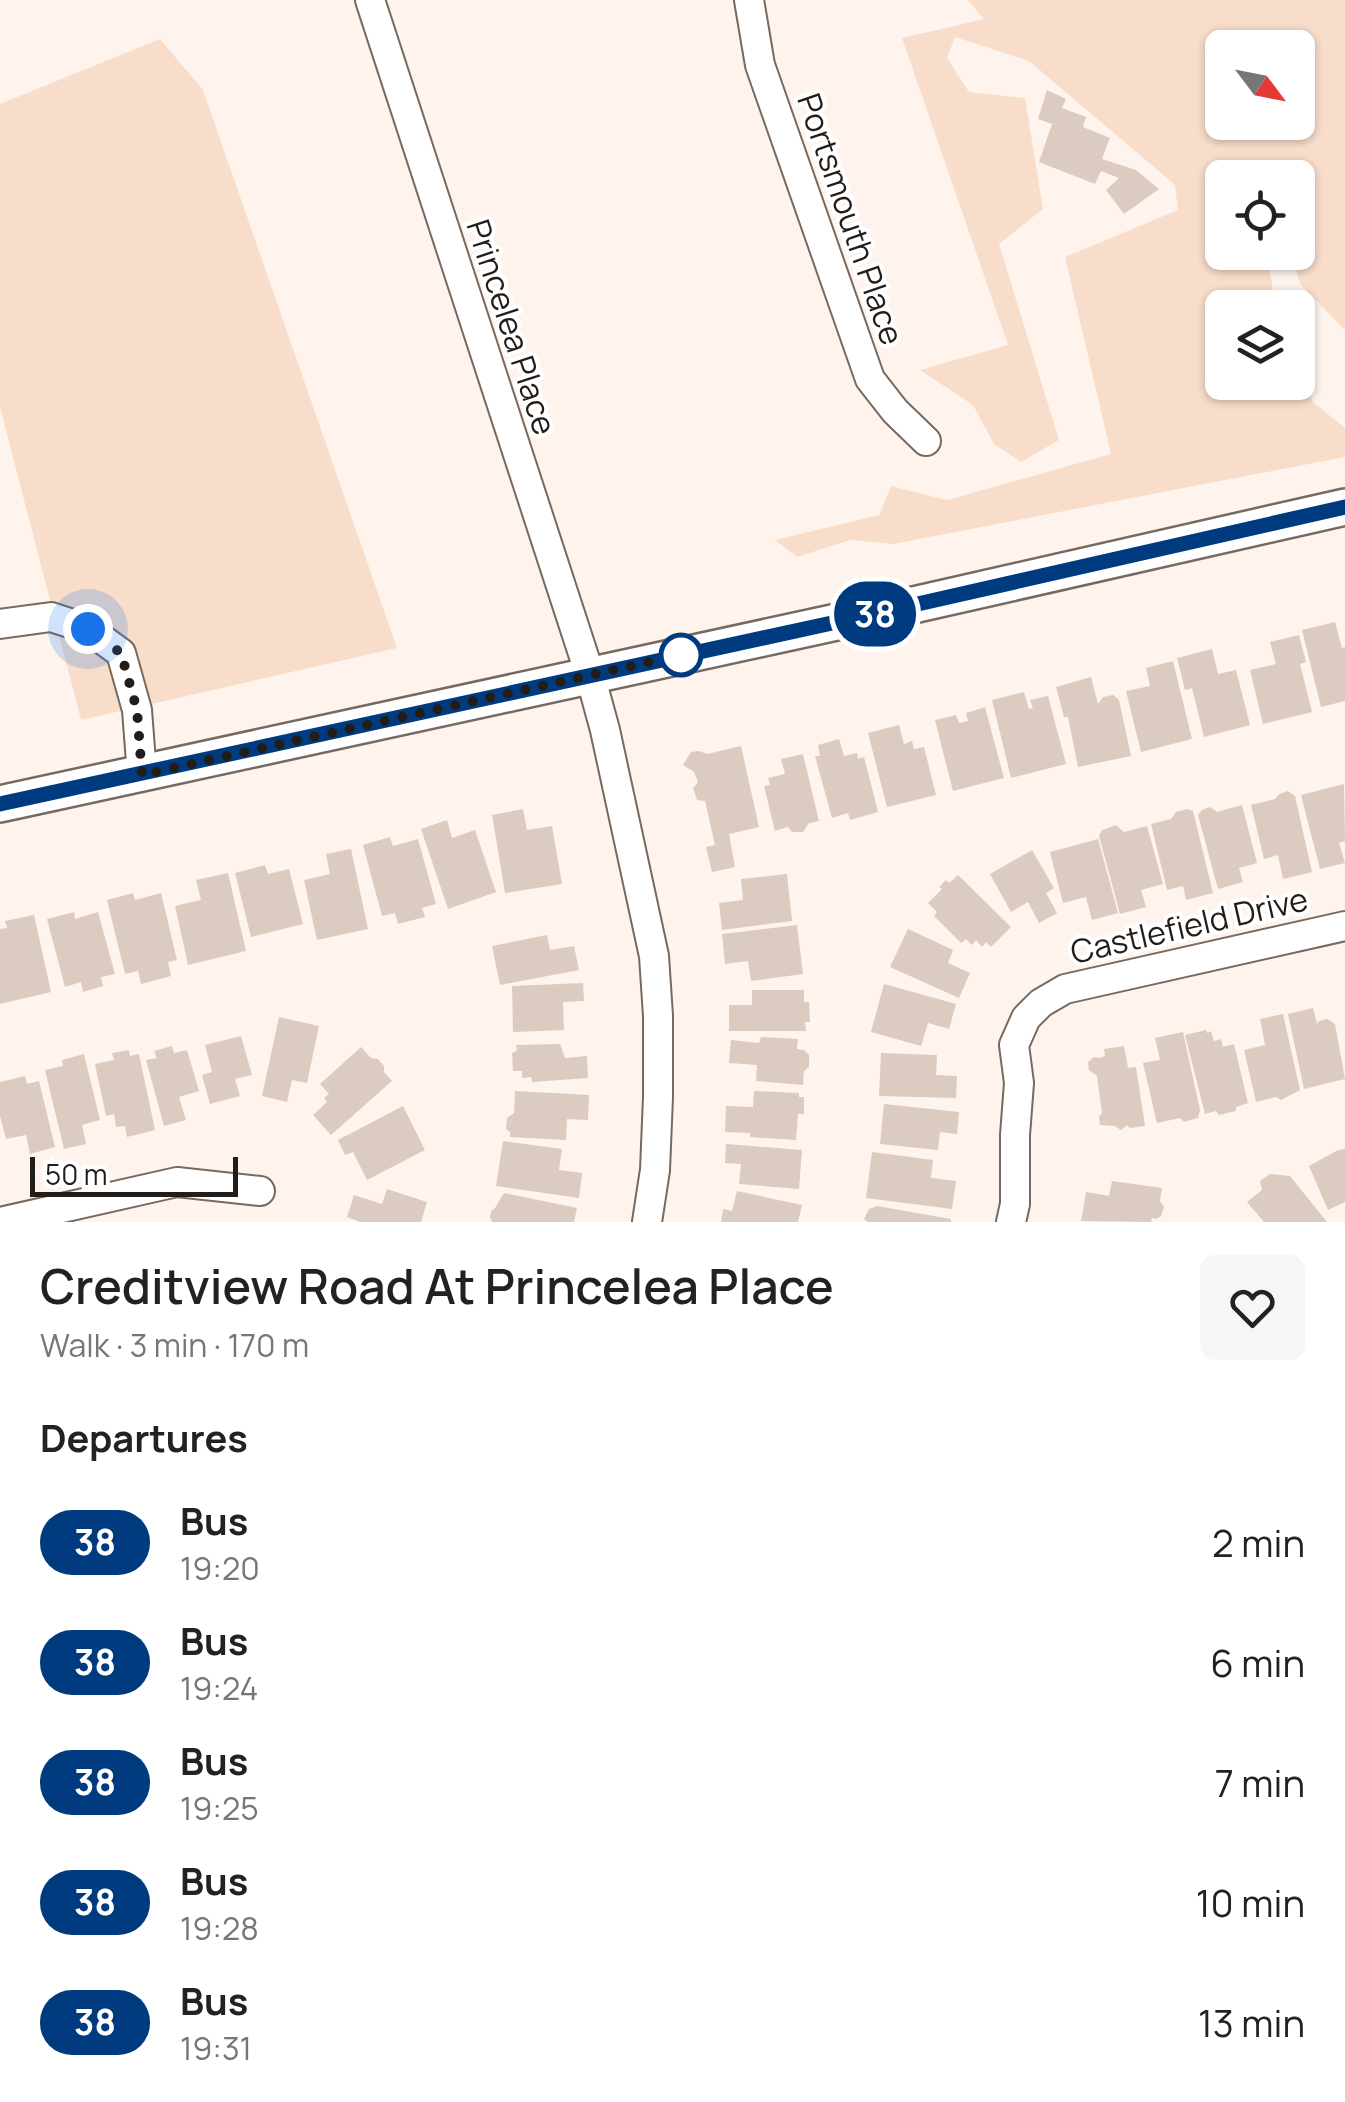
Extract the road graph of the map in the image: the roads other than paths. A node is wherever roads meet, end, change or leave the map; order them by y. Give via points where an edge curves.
1 (370, 0) edge
2 (749, 0) edge
3 (926, 441) dead end
4 (1345, 507) edge
5 (0, 624) edge
6 (590, 675) junction
7 (142, 775) junction
8 (0, 804) edge
9 (1345, 926) edge
10 (260, 1192) dead end
11 (0, 1222) edge
12 (647, 1222) edge
13 (1011, 1222) edge

1 - 6 street, Princelea Place
2 - 3 street, Portsmouth Place via 760,65 870,380
4 - 6 main road
5 - 7 street via 50,617 88,629 121,653 137,710
6 - 7 main road
6 - 12 street, Princelea Place via 654,956 658,1097
7 - 8 main road
9 - 13 street, Castlefield Drive via 1065,989 1041,1003 1014,1045 1019,1083
10 - 11 street via 177,1182

